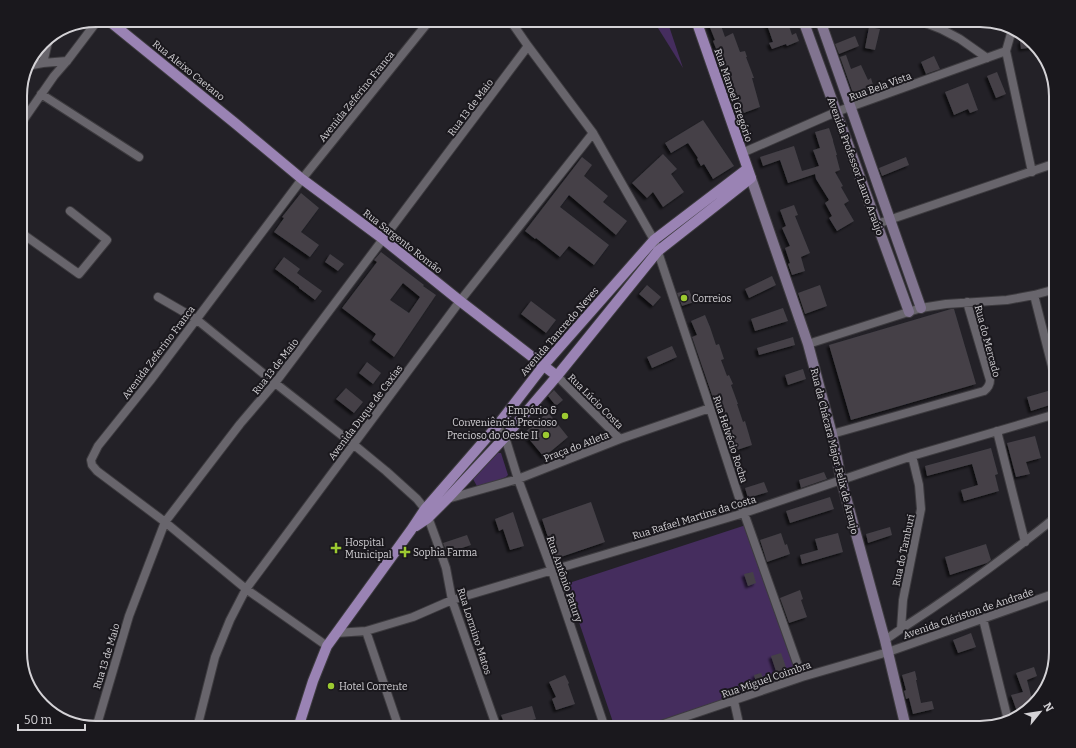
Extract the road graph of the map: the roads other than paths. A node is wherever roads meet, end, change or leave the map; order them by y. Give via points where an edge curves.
1 (93, 27) edge
2 (117, 27) edge
3 (424, 27) edge
4 (515, 27) edge
5 (698, 27) edge
6 (806, 27) edge
7 (822, 27) edge
8 (936, 27) edge
9 (1011, 34) edge
10 (528, 46) junction
11 (48, 47) edge
12 (1006, 51) junction
13 (988, 58) junction
14 (67, 61) junction
15 (43, 63) junction
16 (35, 64) edge
17 (41, 94) junction
18 (850, 108) junction
19 (836, 112) junction
20 (27, 115) edge
21 (236, 124) joint
22 (593, 133) junction
23 (742, 153) junction
24 (139, 157) dead end
25 (1049, 166) edge
26 (1032, 172) junction
27 (749, 173) junction
28 (302, 179) junction
29 (70, 211) dead end
30 (889, 219) junction
31 (877, 224) junction
32 (27, 237) edge
33 (383, 239) junction
34 (654, 240) junction
35 (658, 252) junction
36 (1049, 291) edge
37 (1034, 295) junction
38 (158, 297) dead end
39 (460, 301) junction
40 (967, 302) junction
41 (921, 308) junction
42 (909, 312) junction
43 (196, 319) junction
44 (808, 344) junction
45 (1049, 354) edge
46 (544, 365) junction
47 (557, 376) junction
48 (275, 383) junction
49 (710, 408) junction
50 (1049, 416) edge
51 (497, 426) junction
52 (997, 431) junction
53 (832, 434) junction
54 (506, 437) junction
55 (620, 439) junction
56 (354, 444) junction
57 (912, 456) junction
58 (518, 479) junction
59 (841, 480) junction
60 (447, 499) junction
61 (744, 513) junction
62 (426, 514) junction
63 (165, 522) junction
64 (1049, 523) edge
65 (1025, 542) junction
66 (552, 570) junction
67 (246, 588) junction
68 (1049, 595) edge
69 (452, 600) junction
70 (983, 619) junction
71 (901, 629) junction
72 (366, 631) junction
73 (336, 633) junction
74 (885, 640) junction
75 (327, 646) junction
76 (888, 652) junction
77 (802, 677) junction
78 (734, 701) junction
79 (1007, 716) edge
80 (98, 721) edge
81 (199, 721) edge
82 (300, 721) edge
83 (397, 721) edge
84 (495, 721) edge
85 (604, 721) edge
86 (673, 721) edge
87 (738, 721) edge
88 (904, 721) edge

1 - 14 street
2 - 21 main road, Rua Aleixo Caetano
3 - 28 street, Avenida Zeferino Franca
4 - 10 street, Rua Helvécio Rocha
5 - 23 main road, Rua Manoel Gregório
6 - 19 street, Avenida Professor Lauro Araújo
7 - 18 street, Avenida Professor Lauro Araújo
8 - 13 street via 960,39
9 - 12 street
10 - 22 street, Rua Helvécio Rocha
10 - 33 street, Rua 13 de Maio
11 - 15 street
12 - 13 street, Rua Bela Vista
12 - 26 street
13 - 18 street, Rua Bela Vista
14 - 15 street
14 - 17 street
15 - 16 street
17 - 20 street
17 - 24 street
18 - 19 street, Rua Bela Vista
18 - 30 street, Avenida Professor Lauro Araújo
19 - 23 street, Rua Bela Vista
19 - 31 street, Avenida Professor Lauro Araújo
21 - 28 main road, Rua Sargento Romão
22 - 34 street, Rua Helvécio Rocha
22 - 39 street, Avenida Duque de Caxias
23 - 27 main road, Rua Manoel Gregório
25 - 26 street
26 - 30 street
27 - 34 main road, Avenida Tancredo Neves
27 - 35 main road, Avenida Tancredo Neves
27 - 44 street, Rua da Chácara Major Felix de Araujo
28 - 33 main road, Rua Sargento Romão
28 - 43 street, Avenida Zeferino Franca
29 - 32 street via 107,240 80,274
30 - 31 street
30 - 41 street, Avenida Professor Lauro Araújo
31 - 42 street, Avenida Professor Lauro Araújo
33 - 39 main road, Rua Sargento Romão
33 - 48 street, Rua 13 de Maio
34 - 35 street, Rua Helvécio Rocha
34 - 46 main road, Avenida Tancredo Neves
35 - 47 main road, Avenida Tancredo Neves
35 - 49 street, Rua Helvécio Rocha
36 - 37 street
37 - 40 street via 1007,300
37 - 45 street
38 - 43 street
39 - 46 main road, Rua Sargento Romão
39 - 56 street, Avenida Duque de Caxias
40 - 41 street, Rua do Mercado
40 - 53 street, Rua do Mercado via 990,380 988,388
41 - 42 street, Rua do Mercado
42 - 44 street, Rua do Mercado
43 - 48 street
43 - 63 street, Avenida Zeferino Franca via 98,446 91,460 97,471
44 - 53 street, Rua da Chácara Major Felix de Araujo
46 - 47 main road, Rua Sargento Romão
46 - 51 main road, Avenida Tancredo Neves
47 - 54 main road, Avenida Tancredo Neves
47 - 55 street, Rua Lúcio Costa
48 - 56 street
48 - 63 street, Rua 13 de Maio via 240,424
49 - 55 street, Praça do Atleta
49 - 61 street, Rua Helvécio Rocha
50 - 52 street, Rua Rafael Martins da Costa
51 - 54 street
51 - 62 main road, Avenida Tancredo Neves
52 - 57 street, Rua Rafael Martins da Costa
52 - 65 street
53 - 59 street, Rua da Chácara Major Felix de Araujo
54 - 58 street, Rua Antônio Patury
54 - 60 main road, Avenida Tancredo Neves
55 - 58 street, Praça do Atleta
56 - 62 street via 417,499
56 - 67 street, Avenida Duque de Caxias
57 - 59 street, Rua Rafael Martins da Costa
57 - 71 street, Rua do Tamburi via 922,509 903,600
58 - 60 street, Praça do Atleta
58 - 66 street, Rua Antônio Patury
59 - 61 street, Rua Rafael Martins da Costa
59 - 74 street, Rua da Chácara Major Felix de Araujo
60 - 62 main road, Avenida Tancredo Neves
61 - 66 street, Rua Rafael Martins da Costa
61 - 77 street, Rua Helvécio Rocha
62 - 69 street, Rua Lormino Matos via 446,568
62 - 73 main road, Avenida Tancredo Neves via 411,530
63 - 67 street, Avenida Zeferino Franca
63 - 80 street, Rua 13 de Maio via 129,616
64 - 65 street
65 - 71 street
66 - 69 street, Rua Rafael Martins da Costa
66 - 85 street, Rua Antônio Patury
67 - 75 street, Avenida Zeferino Franca
67 - 81 street, Avenida Duque de Caxias via 215,657
68 - 70 street, Avenida Clériston de Andrade
69 - 72 street, Rua Rafael Martins da Costa via 412,617
69 - 84 street, Rua Lormino Matos
70 - 76 street, Avenida Clériston de Andrade
70 - 79 street
71 - 74 street
72 - 73 street, Rua Rafael Martins da Costa
72 - 83 street
73 - 75 main road, Avenida Tancredo Neves
74 - 76 street, Rua da Chácara Major Felix de Araujo
75 - 82 main road, Avenida Tancredo Neves
76 - 77 street, Rua Miguel Coimbra
76 - 88 street, Rua da Chácara Major Felix de Araujo
77 - 78 street, Rua Miguel Coimbra
78 - 86 street, Rua Miguel Coimbra
78 - 87 street

